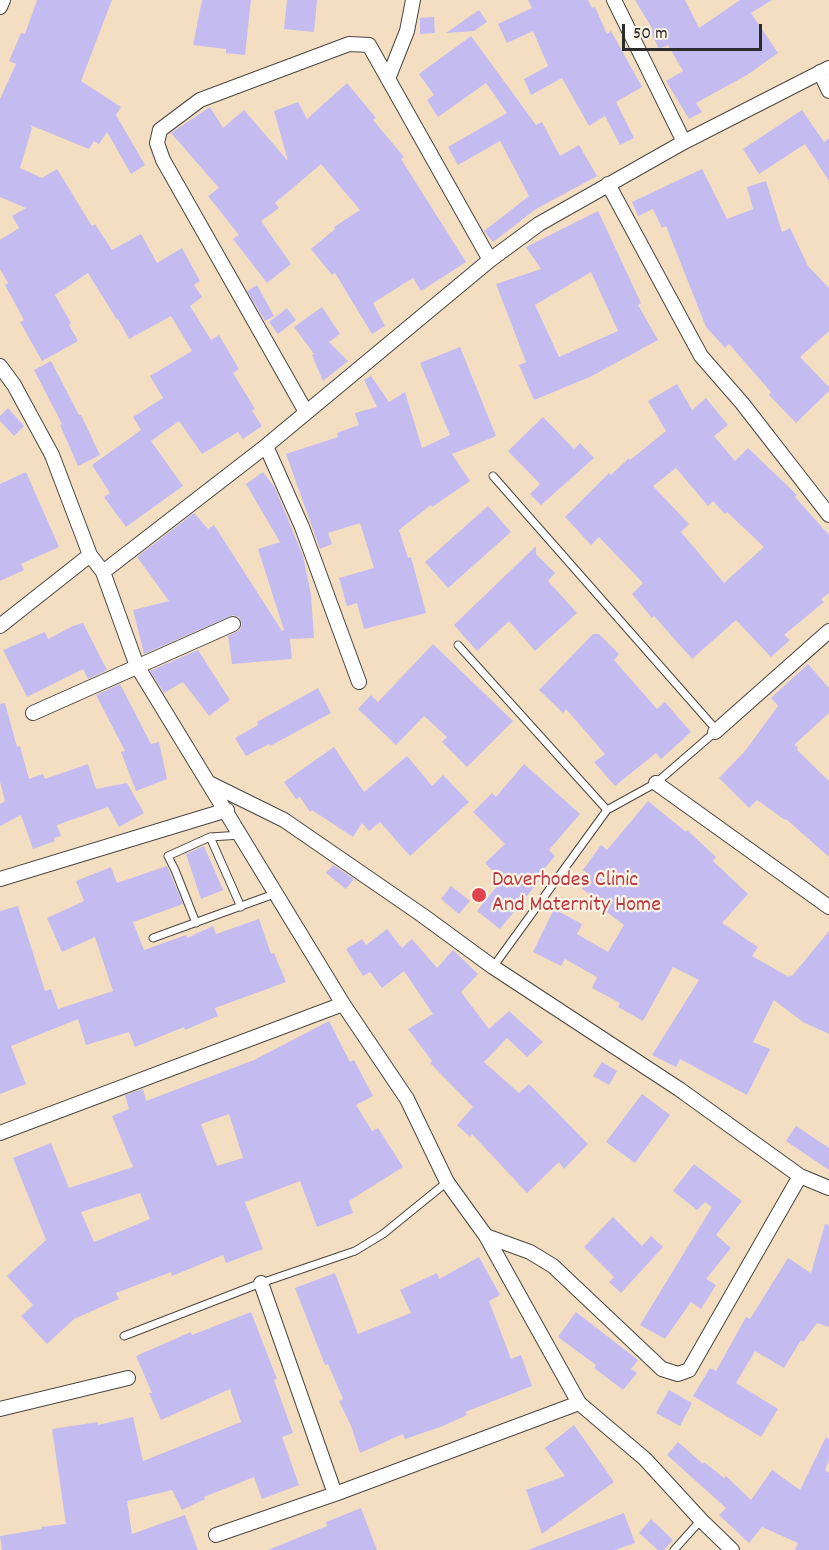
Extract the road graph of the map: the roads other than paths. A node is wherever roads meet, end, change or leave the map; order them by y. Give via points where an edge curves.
1 (3, 0) edge
2 (412, 0) edge
3 (614, 0) edge
4 (0, 7) edge
5 (825, 70) edge
6 (388, 79) junction
7 (829, 92) edge
8 (684, 142) junction
9 (608, 184) junction
10 (490, 260) junction
11 (0, 366) edge
12 (306, 412) junction
13 (266, 446) junction
14 (493, 476) dead end
15 (829, 514) edge
16 (90, 555) junction
17 (103, 572) junction
18 (233, 624) dead end
19 (0, 626) edge
20 (829, 631) edge
21 (458, 645) dead end
22 (137, 666) junction
23 (359, 682) dead end
24 (33, 713) dead end
25 (715, 732) junction
26 (207, 782) junction
27 (657, 783) junction
28 (227, 810) junction
29 (607, 810) junction
30 (242, 835) junction
31 (210, 837) junction
32 (0, 879) edge
33 (278, 893) junction
34 (241, 907) junction
35 (829, 907) edge
36 (196, 923) junction
37 (153, 938) dead end
38 (493, 967) junction
39 (343, 1004) junction
40 (0, 1133) edge
41 (800, 1176) junction
42 (447, 1182) junction
43 (829, 1188) edge
44 (486, 1236) junction
45 (261, 1283) junction
46 (124, 1336) dead end
47 (128, 1378) dead end
48 (579, 1403) junction
49 (0, 1409) edge
50 (335, 1494) junction
51 (701, 1520) junction
52 (216, 1535) dead end
53 (674, 1550) edge
54 (732, 1550) edge

1 - 4 street
2 - 6 street via 407,31
3 - 8 street
5 - 7 street
5 - 8 street
6 - 10 street
6 - 12 street via 369,45 349,44 200,100 160,130 157,143 163,160
8 - 9 street
9 - 10 street via 539,224
9 - 15 street via 701,356
10 - 12 street
11 - 16 street via 52,455
12 - 13 street
13 - 17 street
13 - 23 street via 302,527
14 - 25 lane
16 - 17 street
16 - 19 street
17 - 22 street
18 - 22 street
20 - 25 street
21 - 29 lane
22 - 24 street
22 - 26 street
25 - 27 lane
26 - 28 street
26 - 38 street via 284,820
27 - 29 lane
27 - 35 street
28 - 30 street
28 - 32 street
29 - 38 lane
30 - 31 lane
30 - 33 street
31 - 34 lane
31 - 36 lane via 168,856
33 - 34 lane
33 - 39 street
34 - 36 lane
36 - 37 lane
38 - 41 street via 680,1089
39 - 40 street
39 - 42 street via 407,1099
41 - 43 street
41 - 44 street via 689,1370 678,1374 662,1368 553,1266 530,1252
42 - 44 street
42 - 45 lane via 383,1234 355,1251
44 - 48 street
45 - 46 lane
45 - 50 street
47 - 49 street
48 - 50 street
48 - 51 street via 645,1459
50 - 52 street
51 - 53 lane
51 - 54 street

